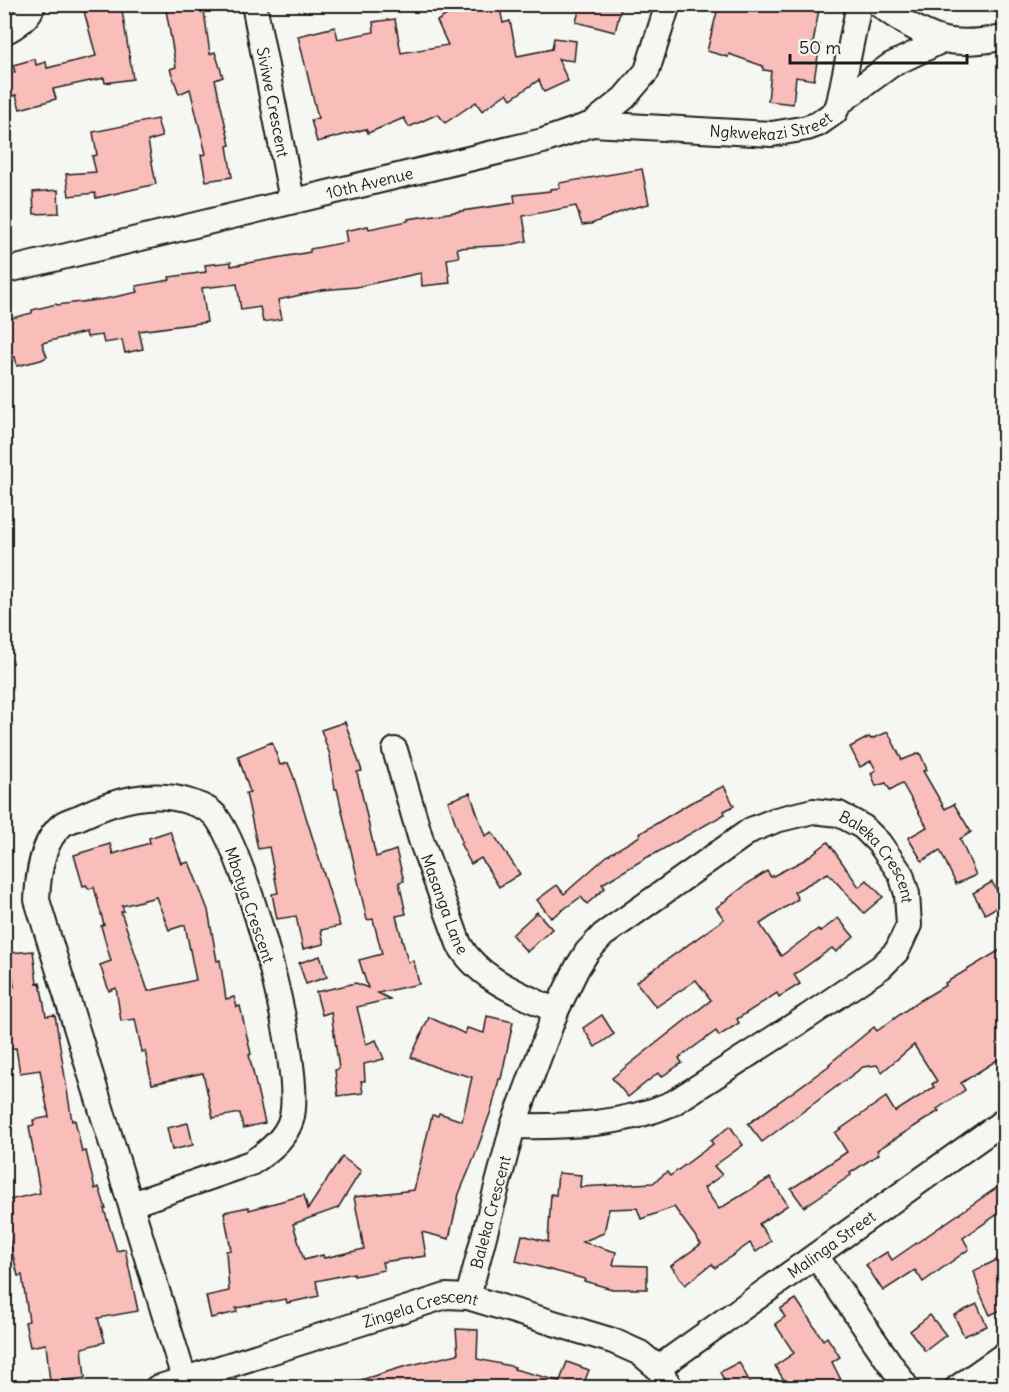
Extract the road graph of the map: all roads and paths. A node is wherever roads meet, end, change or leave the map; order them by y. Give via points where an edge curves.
1 (33, 4) edge
2 (668, 4) edge
3 (859, 4) edge
4 (878, 4) edge
5 (260, 6) edge
6 (4, 32) edge
7 (1005, 38) edge
8 (943, 40) junction
9 (839, 103) junction
10 (592, 124) junction
11 (292, 200) junction
12 (4, 271) edge
13 (395, 750) dead end
14 (556, 1011) junction
15 (1005, 1120) edge
16 (513, 1126) junction
17 (132, 1204) junction
18 (816, 1256) junction
19 (468, 1297) junction
20 (1005, 1355) edge
21 (184, 1378) junction
22 (664, 1378) edge
23 (157, 1388) edge
24 (907, 1388) edge
25 (957, 1388) edge

1 - 6 street via 33,9
2 - 10 street, 10th Avenue via 647,71 624,98
3 - 9 street, Ngkwekazi Street
4 - 8 street
5 - 11 street, Siviwe Crescent
7 - 8 street
8 - 9 street via 891,65
9 - 10 street, Ngkwekazi Street via 835,112 818,124 772,134
10 - 11 street, 10th Avenue via 543,141
11 - 12 street, 10th Avenue
13 - 14 street, Masanga Lane via 421,840 465,955 502,985
14 - 16 street, Baleka Crescent
14 - 16 street, Baleka Crescent via 577,968 603,934 750,830 776,819 813,811 839,814 863,827 901,874 909,925 897,951 881,967 807,1017 656,1111 589,1124
15 - 18 street, Malinga Street
16 - 19 street, Baleka Crescent
17 - 17 street, Mbotya Crescent via 251,1162 268,1152 291,1122 294,1106 279,994 238,863 216,817 202,806 160,796 123,801 63,824 48,844 38,873 37,900
17 - 21 street, Mbotya Crescent
18 - 22 street, Malinga Street
18 - 24 street
19 - 21 street, Zingela Crescent via 446,1296 424,1302
19 - 22 street, Zingela Crescent via 613,1341 639,1353
20 - 25 street
21 - 23 street, Zingela Crescent

